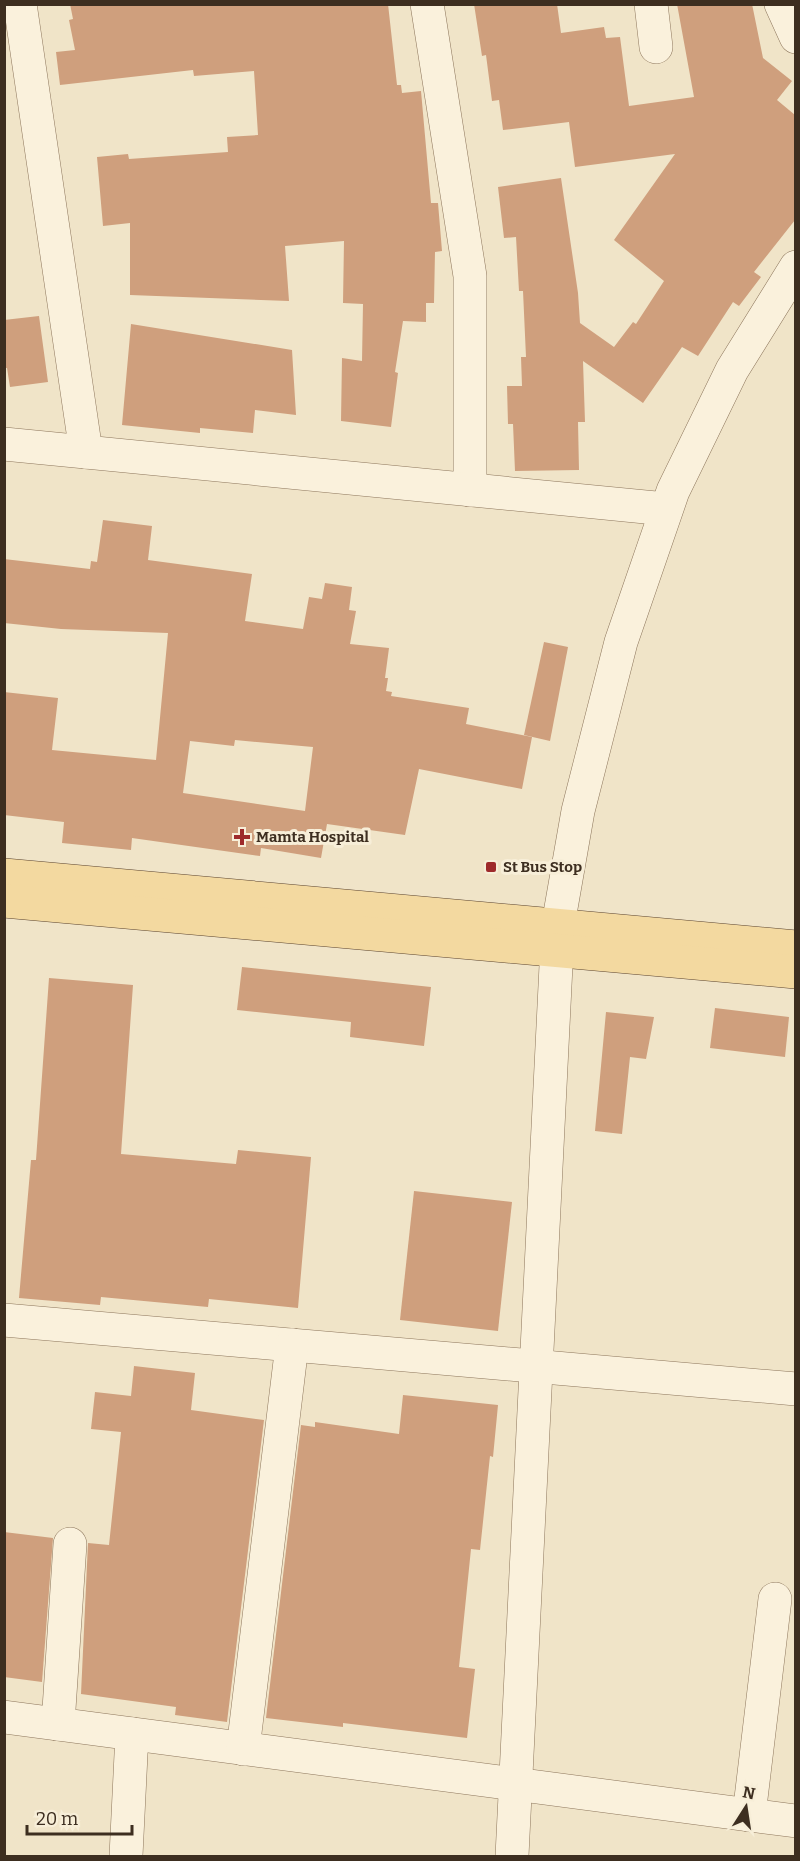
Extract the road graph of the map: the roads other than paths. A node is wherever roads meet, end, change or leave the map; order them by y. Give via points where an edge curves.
1 (20, 4) edge
2 (427, 4) edge
3 (651, 4) edge
4 (781, 4) edge
5 (795, 37) edge
6 (656, 47) dead end
7 (795, 267) edge
8 (4, 444) edge
9 (86, 452) junction
10 (470, 490) junction
11 (666, 509) junction
12 (4, 875) edge
13 (4, 901) edge
14 (558, 938) junction
15 (795, 947) edge
16 (795, 972) edge
17 (4, 1320) edge
18 (292, 1345) junction
19 (537, 1366) junction
20 (795, 1389) edge
21 (70, 1544) dead end
22 (775, 1599) dead end
23 (4, 1717) edge
24 (58, 1724) junction
25 (132, 1734) junction
26 (243, 1749) junction
27 (516, 1784) junction
28 (749, 1815) junction
29 (795, 1821) edge
30 (126, 1857) edge
31 (512, 1857) edge

1 - 9 street
2 - 10 street via 470,276
3 - 6 street
4 - 5 street
7 - 11 street via 732,370
8 - 9 street
9 - 10 street
10 - 11 street
11 - 14 street via 615,665 578,812
12 - 14 main road
13 - 14 main road
14 - 15 main road
14 - 16 main road
14 - 19 street
17 - 18 street
18 - 19 street
18 - 26 street
19 - 20 street
19 - 27 street
21 - 24 street
22 - 28 street
23 - 24 street
24 - 25 street
25 - 26 street
25 - 30 street
26 - 27 street
27 - 28 street
27 - 31 street
28 - 29 street

